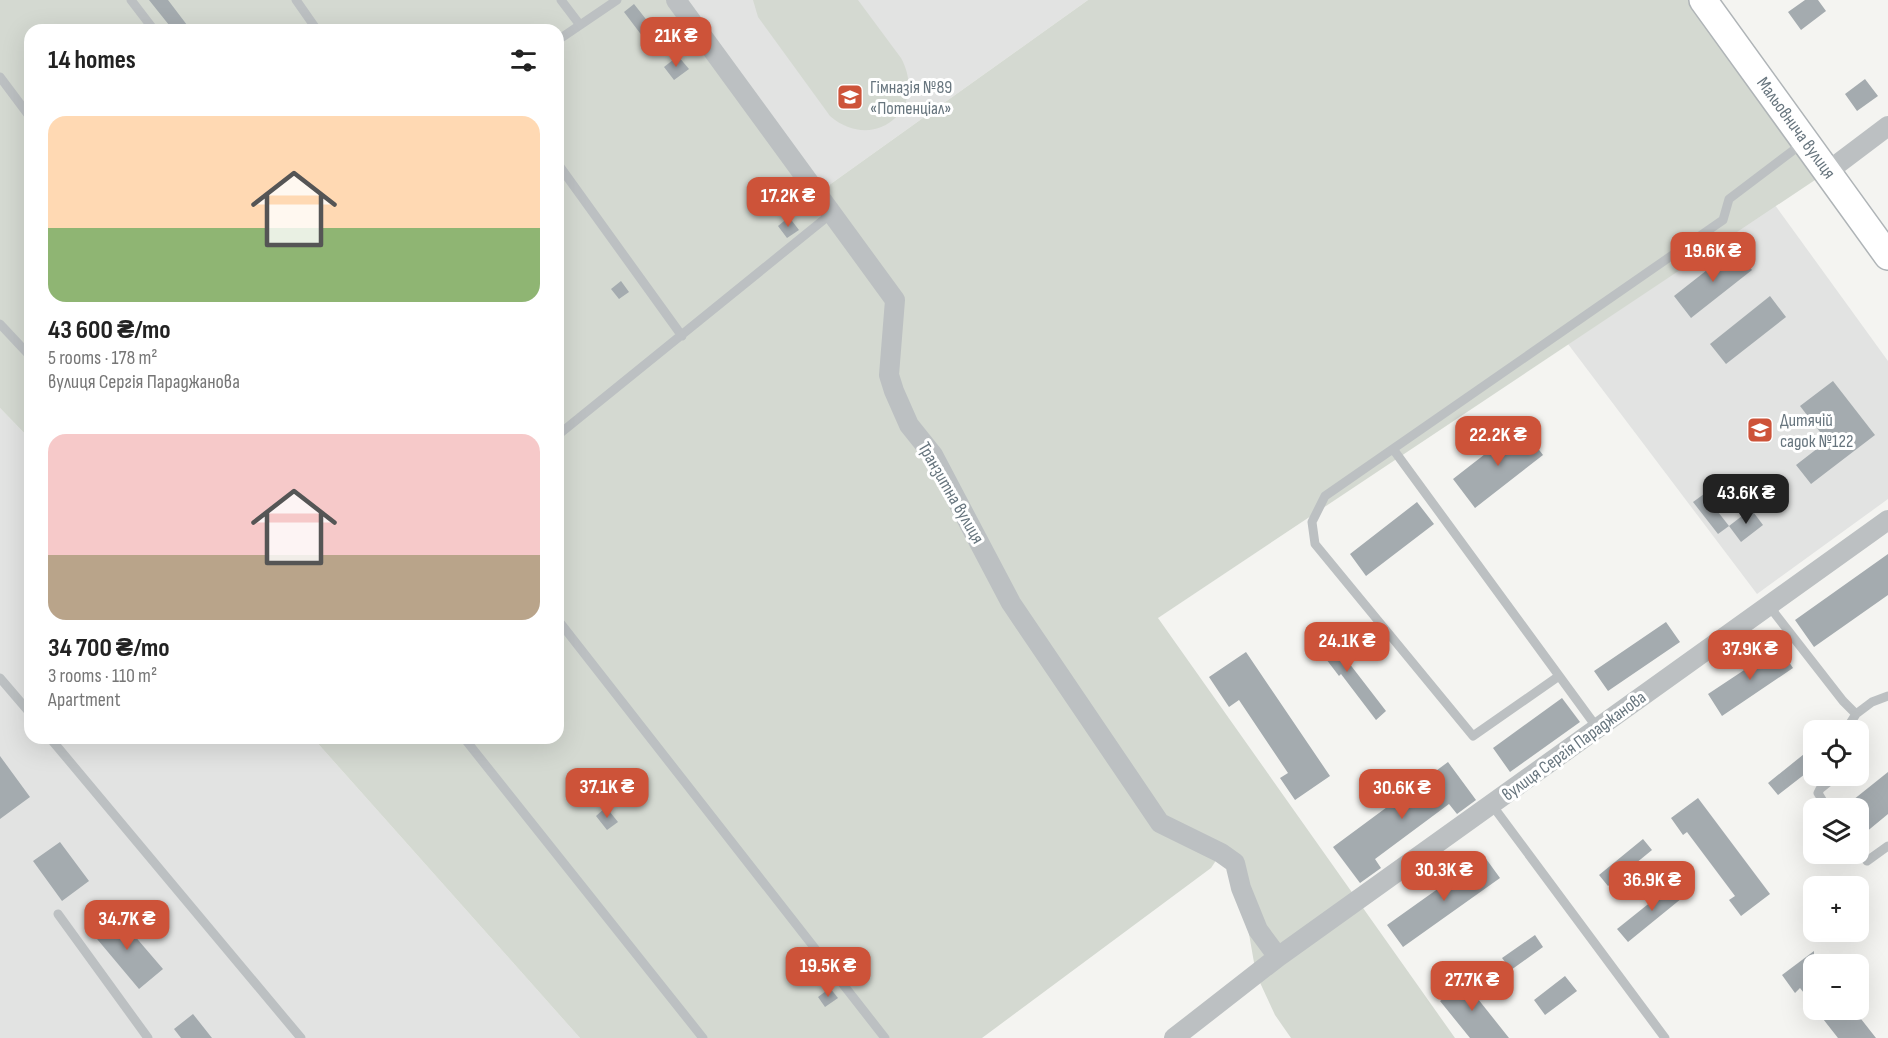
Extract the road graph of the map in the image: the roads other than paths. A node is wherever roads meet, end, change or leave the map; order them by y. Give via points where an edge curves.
1 (131, 0) edge
2 (296, 0) edge
3 (561, 0) edge
4 (617, 0) edge
5 (676, 0) edge
6 (1703, 0) edge
7 (149, 24) edge
8 (313, 24) edge
9 (580, 25) junction
10 (564, 36) edge
11 (0, 77) edge
12 (24, 109) edge
13 (1888, 126) edge
14 (1804, 141) junction
15 (564, 172) edge
16 (1827, 172) junction
17 (832, 213) junction
18 (1888, 256) edge
19 (0, 324) edge
20 (682, 336) junction
21 (24, 350) edge
22 (564, 430) edge
23 (1393, 449) junction
24 (1888, 520) edge
25 (1768, 606) junction
26 (564, 628) edge
27 (1559, 676) junction
28 (0, 678) edge
29 (1888, 696) edge
30 (24, 706) edge
31 (1856, 714) junction
32 (1852, 720) edge
33 (1598, 729) junction
34 (56, 744) edge
35 (469, 744) edge
36 (1492, 805) junction
37 (1888, 846) edge
38 (1869, 860) edge
39 (58, 914) dead end
40 (1278, 957) junction
41 (148, 1038) edge
42 (301, 1038) edge
43 (703, 1038) edge
44 (885, 1038) edge
45 (1174, 1038) edge
46 (1665, 1038) edge

1 - 7 lane
2 - 8 lane
3 - 9 lane
4 - 9 lane
5 - 17 street, Транзитна вулиця
6 - 14 street, Мальовнича вулиця
9 - 10 lane
11 - 12 lane
13 - 16 street
14 - 16 street, Мальовнича вулиця
14 - 23 lane via 1729,199 1723,220
15 - 20 lane
16 - 18 street, Мальовнича вулиця
17 - 20 lane
17 - 40 street, Транзитна вулиця via 895,300 889,375 894,391 909,425 933,455 1011,603 1160,823 1235,863 1240,888 1258,930
19 - 21 lane
20 - 22 lane
23 - 27 lane
23 - 27 lane via 1325,496 1312,522 1315,544 1473,736
24 - 25 street, вулиця Сергія Параджанова
25 - 31 lane
25 - 33 street, вулиця Сергія Параджанова
26 - 44 lane
27 - 33 lane
28 - 30 lane
29 - 31 lane
31 - 32 lane
33 - 36 street, вулиця Сергія Параджанова
34 - 42 lane
35 - 43 lane
36 - 40 street, вулиця Сергія Параджанова
36 - 46 lane
37 - 38 lane
39 - 41 lane
40 - 45 street, вулиця Сергія Параджанова

